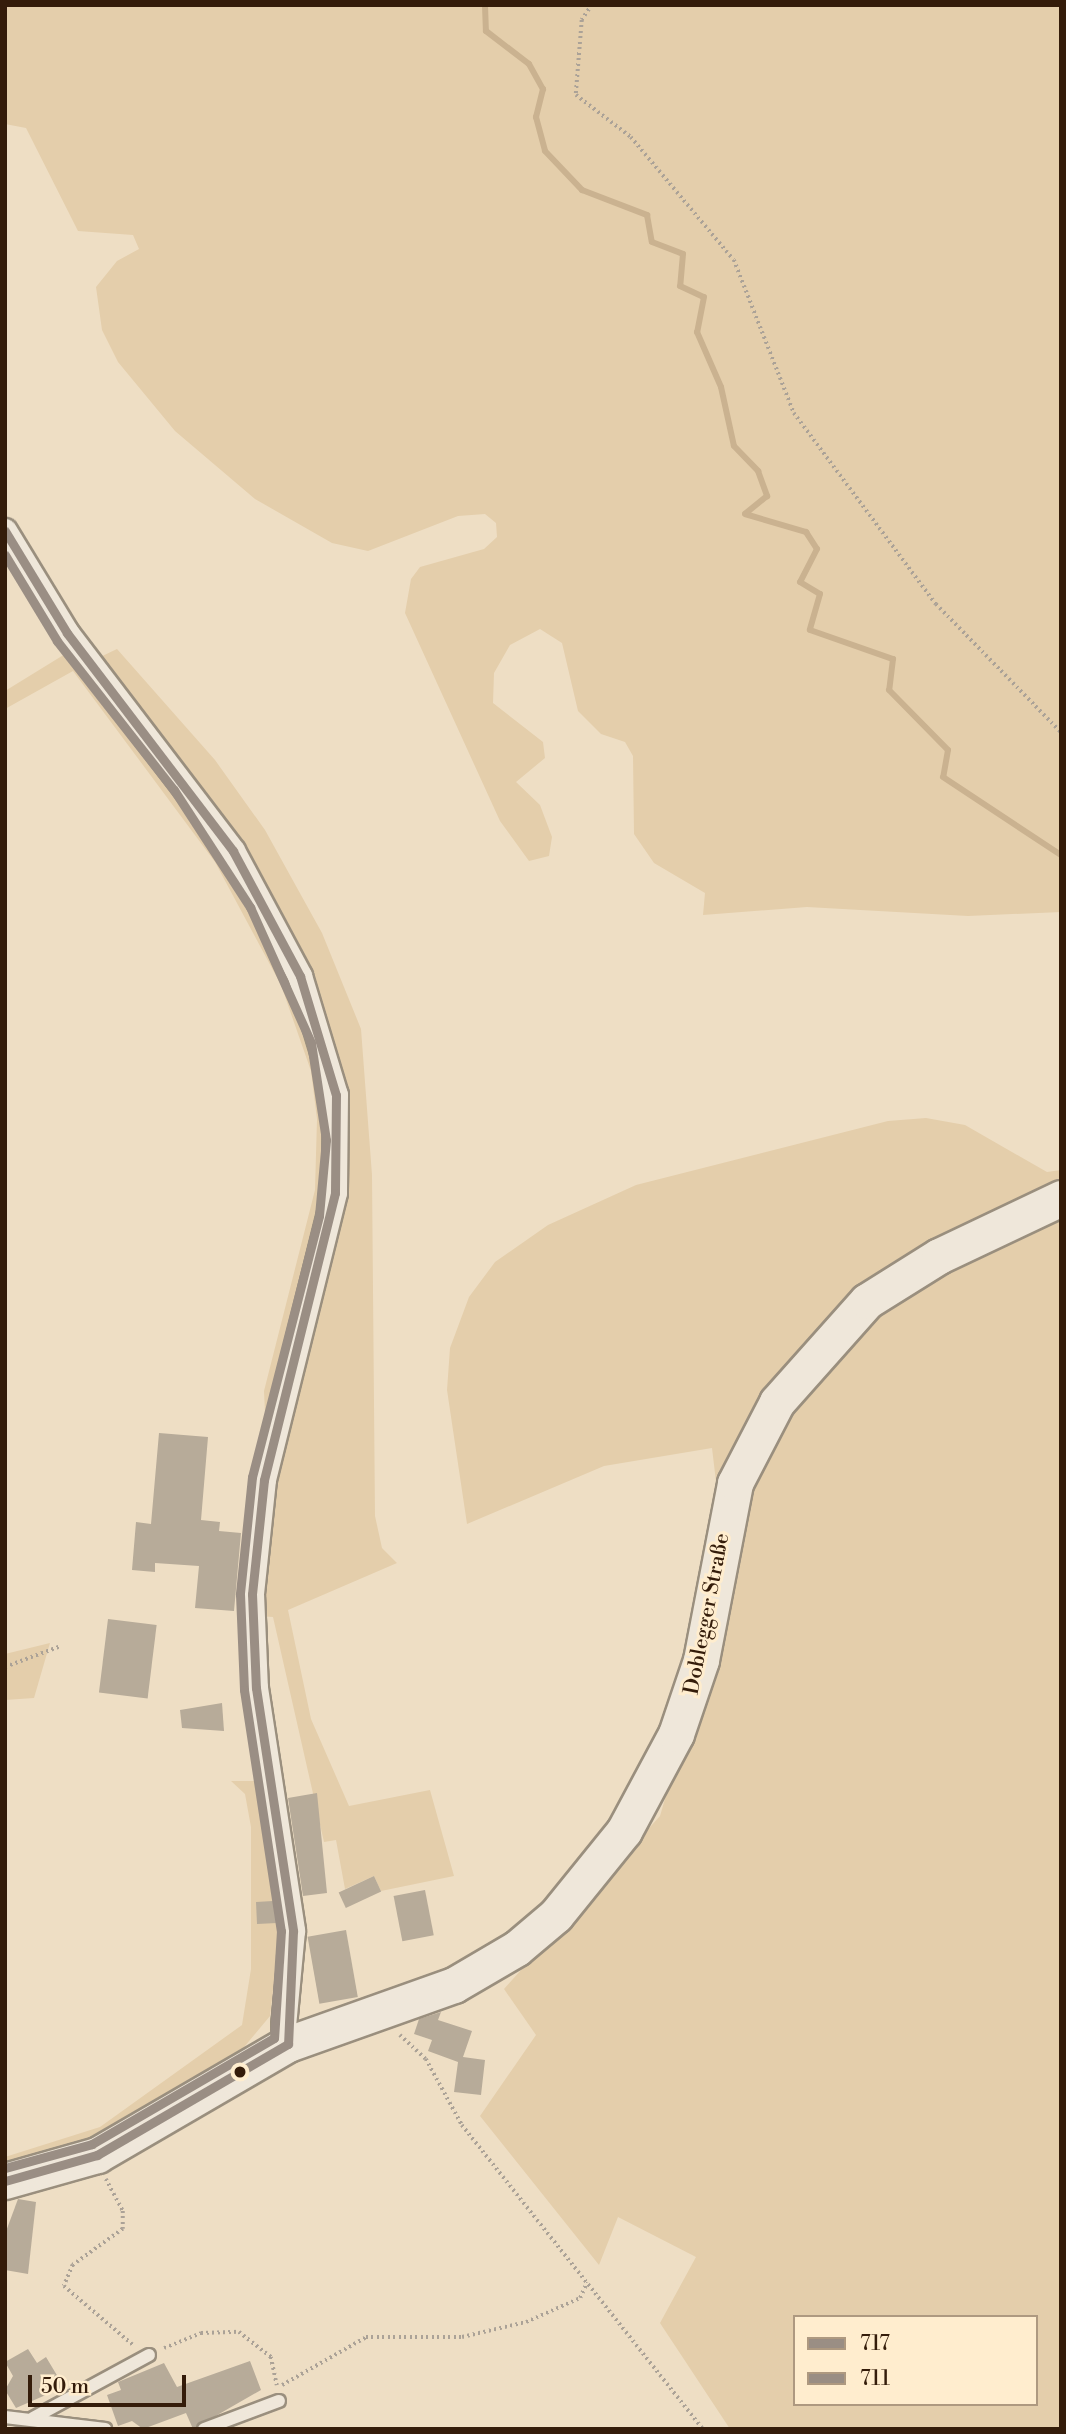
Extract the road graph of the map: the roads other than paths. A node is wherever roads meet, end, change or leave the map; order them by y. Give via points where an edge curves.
1 (5, 531) edge
2 (1061, 1198) edge
3 (288, 2044) junction
4 (5, 2181) edge
5 (145, 2357) road end
6 (279, 2401) dead end
7 (5, 2417) edge
8 (33, 2418) junction
9 (105, 2429) edge
10 (205, 2429) edge

1 - 3 street via 67,633 233,851 300,976 336,1095 335,1193 264,1480 252,1594 256,1688 293,1931 284,2027
2 - 3 street, Doblegger Straße via 897,1280 846,1321 795,1377 740,1468 694,1686 665,1759 624,1831 576,1894 517,1948 454,1985
3 - 4 street, Doblegger Straße via 91,2157
5 - 8 lane
6 - 10 lane
7 - 8 lane
8 - 9 lane

